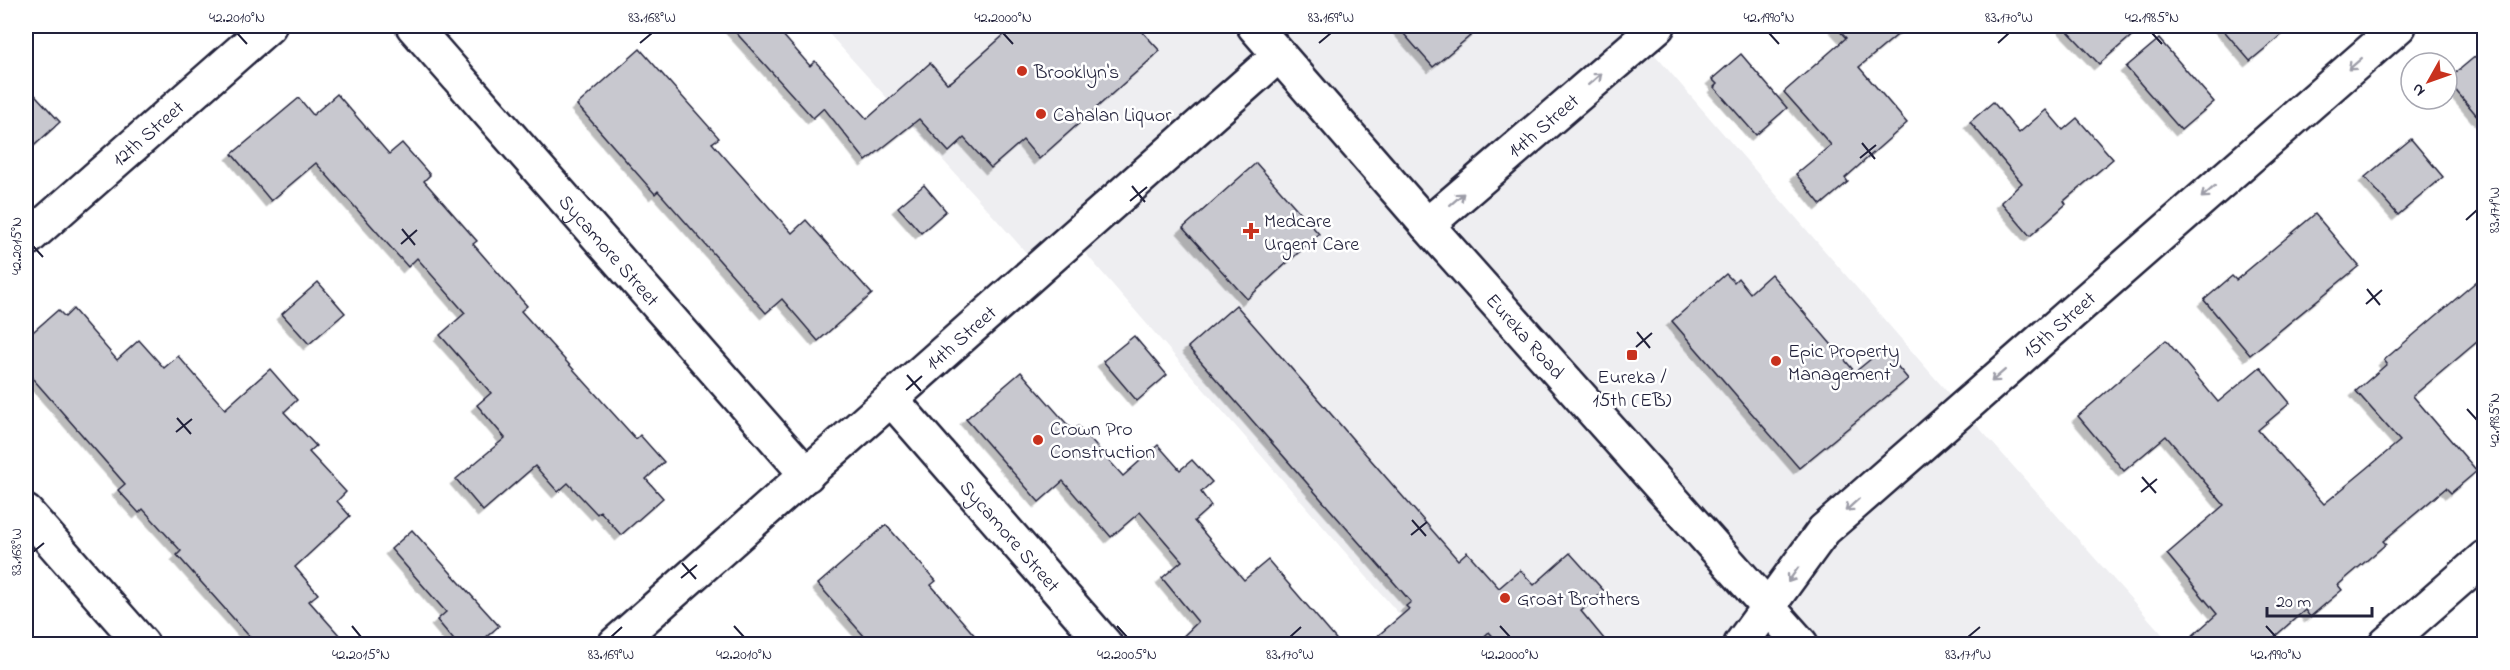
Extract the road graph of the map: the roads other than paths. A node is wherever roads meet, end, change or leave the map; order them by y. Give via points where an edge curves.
1 (269, 26) edge
2 (413, 26) edge
3 (1254, 26) edge
4 (1658, 26) edge
5 (2399, 26) edge
6 (1279, 55) junction
7 (1427, 225) junction
8 (26, 240) edge
9 (892, 400) junction
10 (807, 475) junction
11 (26, 512) edge
12 (2484, 558) edge
13 (1769, 609) junction
14 (142, 645) edge
15 (615, 645) edge
16 (1105, 645) edge
17 (1742, 645) edge
18 (1801, 645) edge
19 (2386, 645) edge

1 - 8 street, 12th Street
2 - 10 street, Sycamore Street
3 - 6 street, Eureka Road
7 -> 4 street, 14th Street
5 -> 13 street, 15th Street via 1839,517 1824,531
6 - 7 street, Eureka Road
6 - 9 street, 14th Street
7 - 13 street, Eureka Road
9 - 10 street, 14th Street
9 - 16 street, Sycamore Street
10 - 15 street, 14th Street
11 - 14 street
12 - 19 street
13 - 17 street, 15th Street
13 - 18 street, Eureka Road

